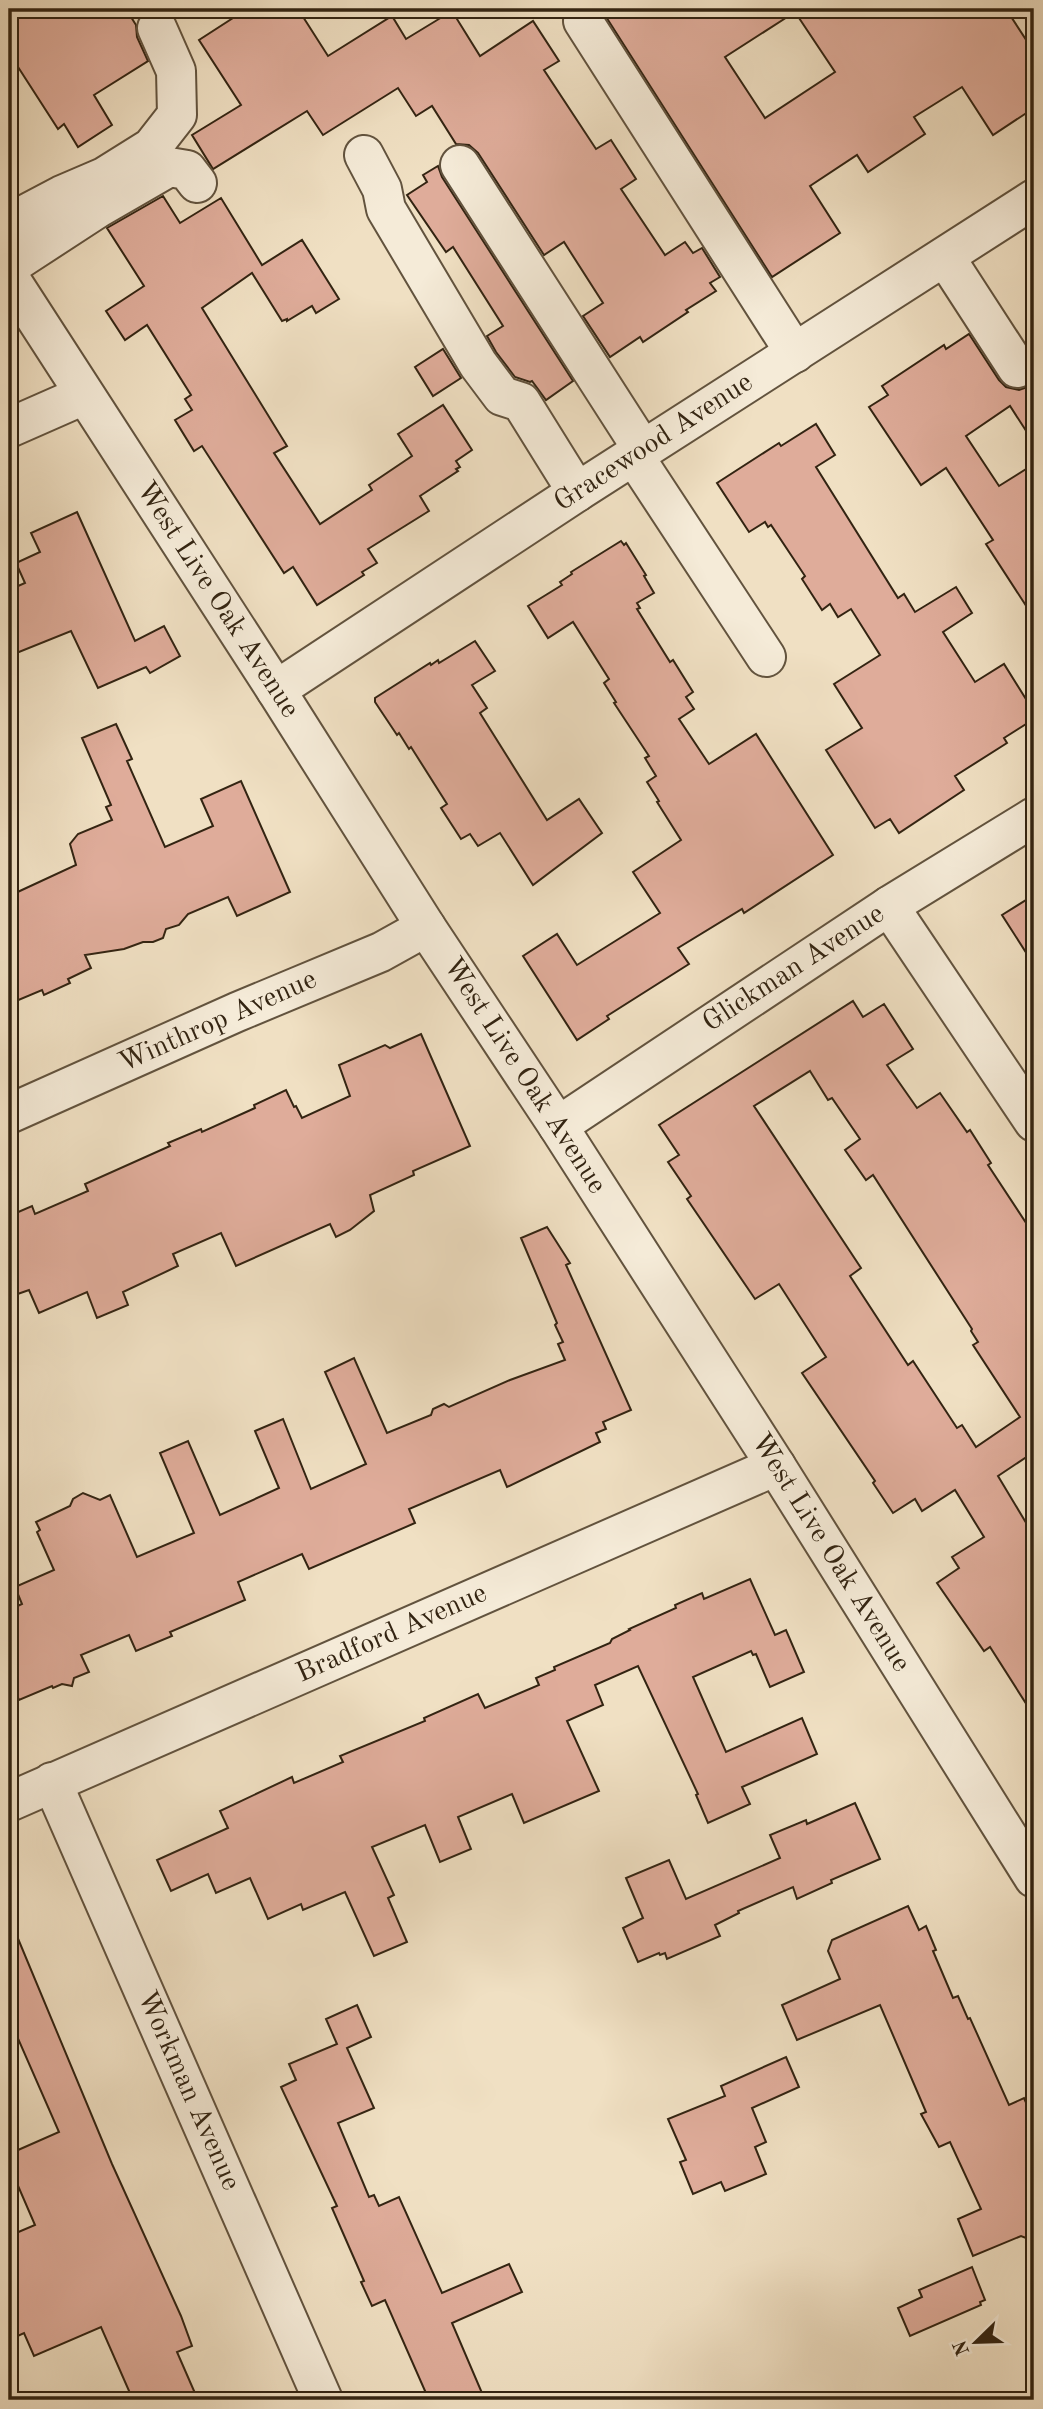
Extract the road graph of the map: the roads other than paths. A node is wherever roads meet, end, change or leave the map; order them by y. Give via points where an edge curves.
1 (583, 21) dead end
2 (157, 28) dead end
3 (363, 155) dead end
4 (460, 165) dead end
5 (197, 183) dead end
6 (1034, 200) edge
7 (9, 223) edge
8 (945, 257) junction
9 (9, 266) edge
10 (9, 277) edge
11 (795, 352) junction
12 (1017, 368) dead end
13 (84, 395) junction
14 (9, 428) edge
15 (638, 453) junction
16 (577, 492) junction
17 (766, 657) dead end
18 (276, 690) junction
19 (1034, 817) edge
20 (889, 906) junction
21 (426, 927) junction
22 (9, 1114) edge
23 (1034, 1122) edge
24 (558, 1126) junction
25 (776, 1466) junction
26 (52, 1782) junction
27 (9, 1802) edge
28 (1034, 1878) edge
29 (323, 2400) edge

1 - 11 street
2 - 7 street via 176,71 177,116 152,147 104,177
3 - 16 street via 382,189 386,208 478,364 502,396 522,402
4 - 15 street
5 - 9 street via 187,170 169,167
6 - 8 street, Gracewood Avenue
8 - 11 street, Gracewood Avenue
8 - 12 street
10 - 13 street, West Live Oak Avenue
11 - 15 street, Gracewood Avenue
13 - 14 street
13 - 18 street, West Live Oak Avenue
15 - 16 street, Gracewood Avenue
15 - 17 street
16 - 18 street, Gracewood Avenue
18 - 21 street, West Live Oak Avenue
19 - 20 street, Glickman Avenue
20 - 23 street
20 - 24 street, Glickman Avenue
21 - 22 street, Winthrop Avenue via 382,952
21 - 24 street, West Live Oak Avenue
24 - 25 street, West Live Oak Avenue
25 - 26 street, Bradford Avenue
25 - 28 street, West Live Oak Avenue
26 - 27 street, Bradford Avenue
26 - 29 street, Workman Avenue

